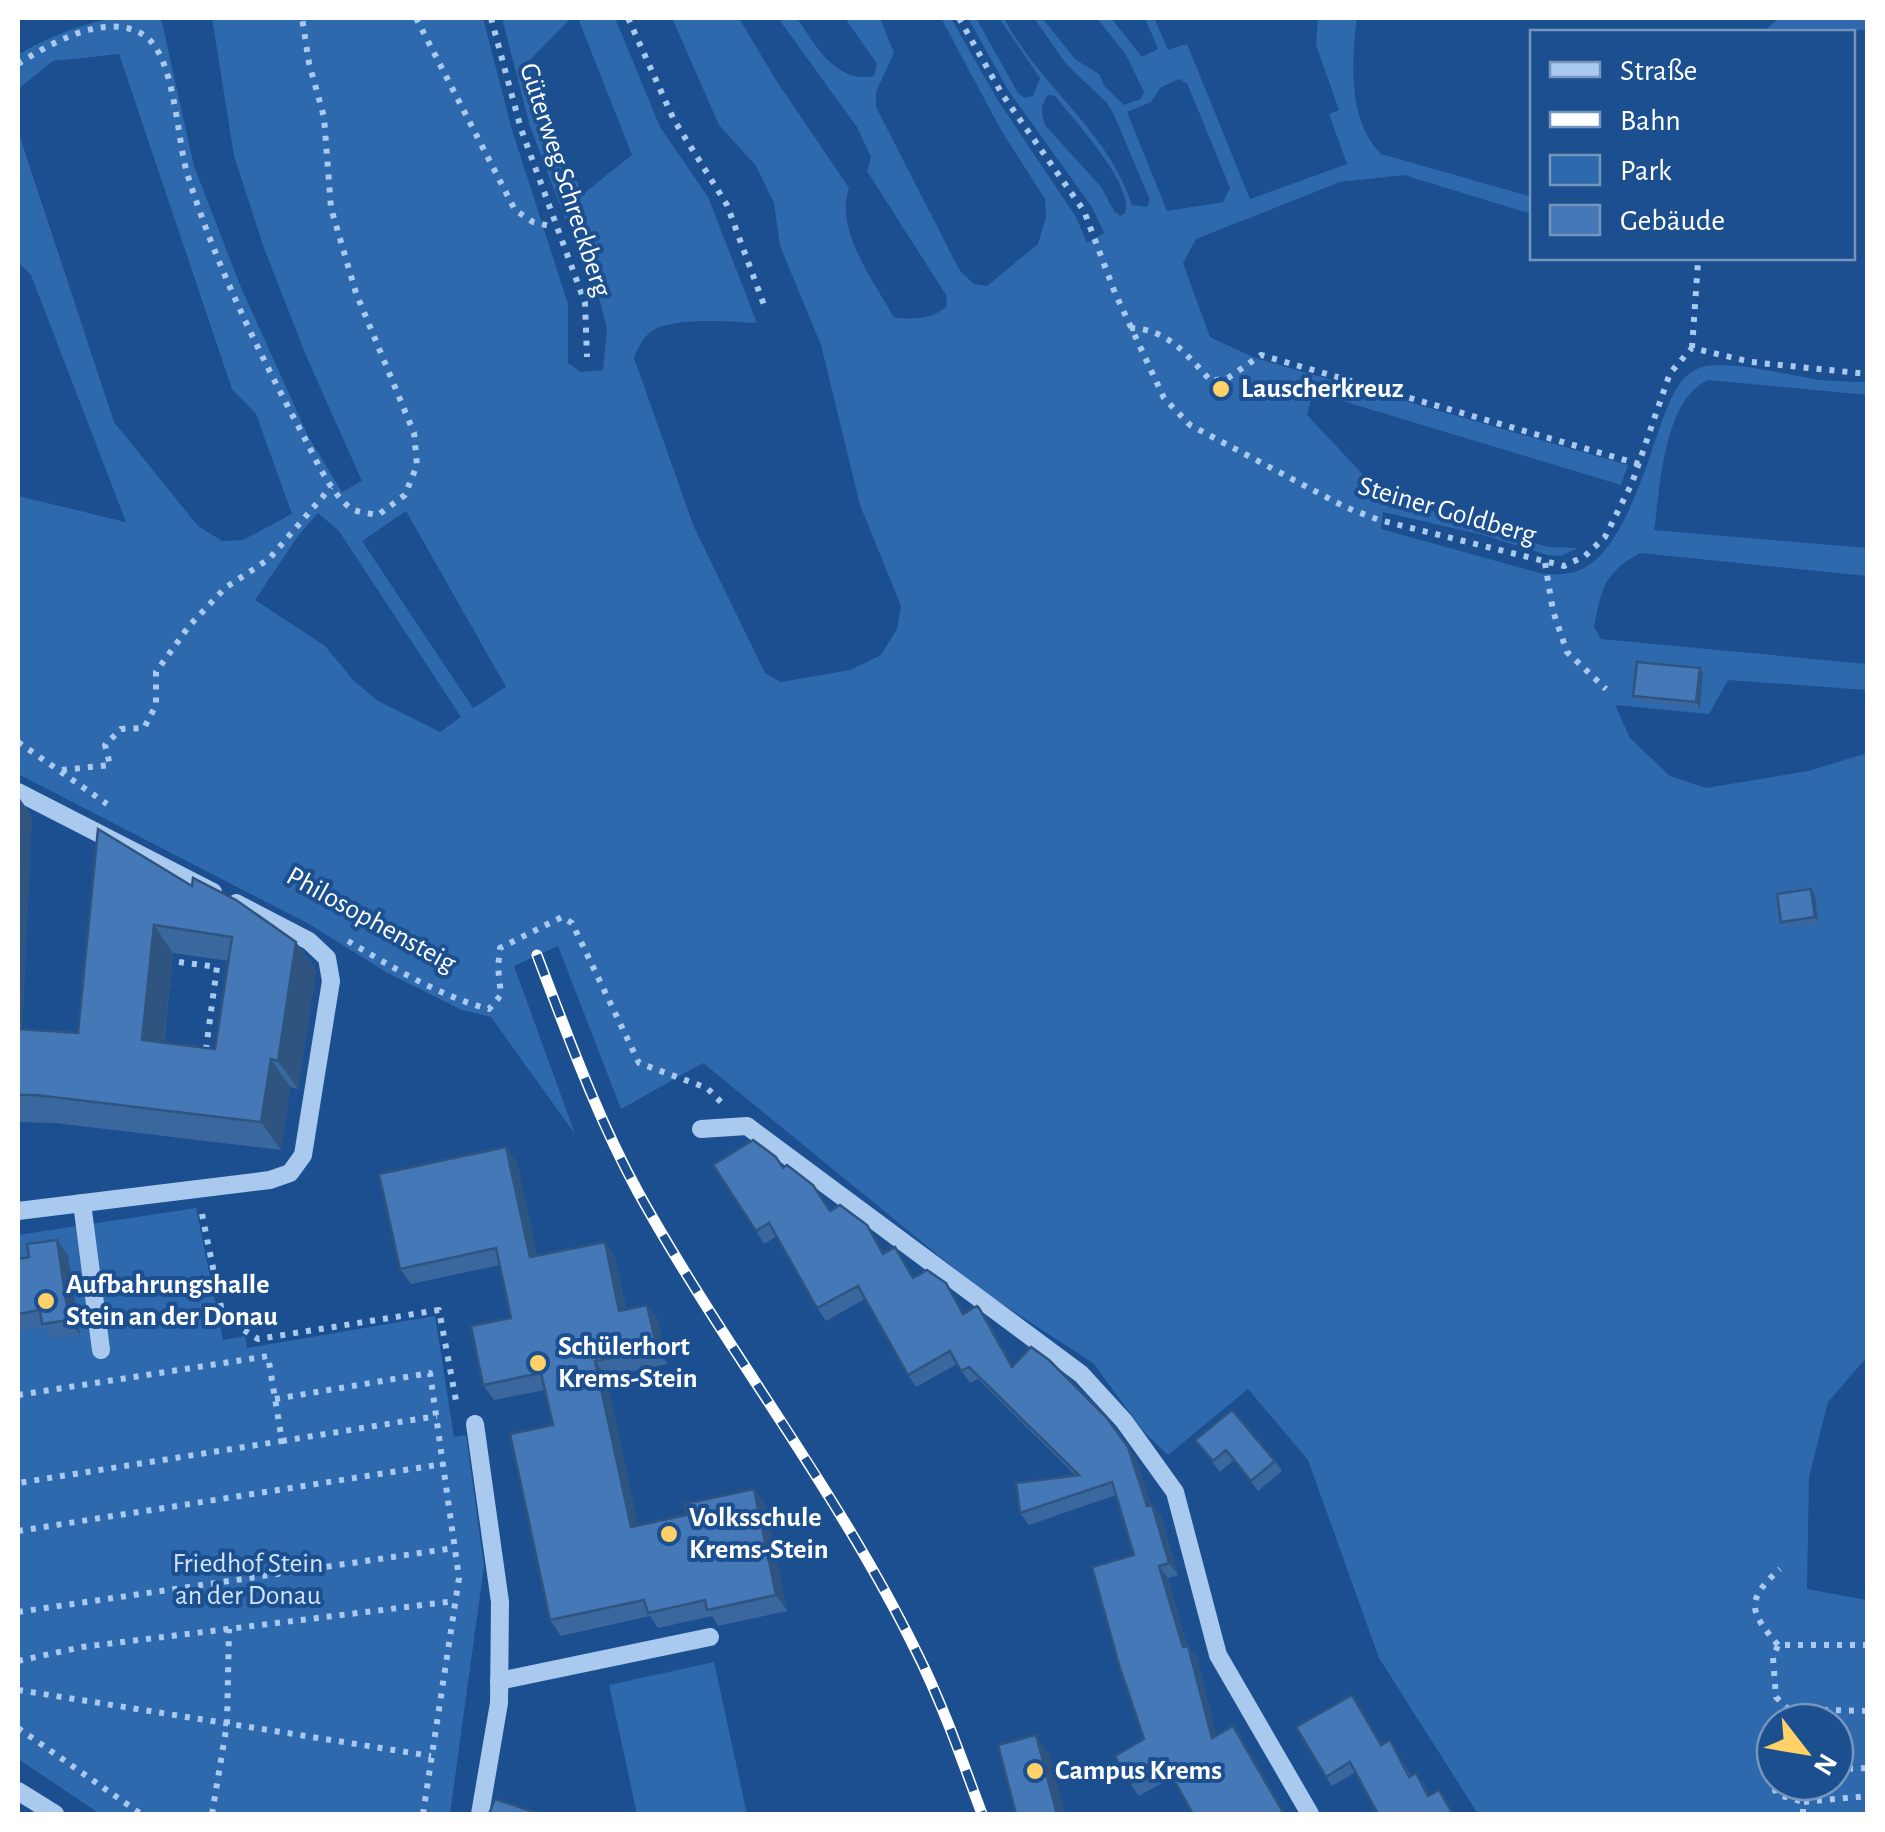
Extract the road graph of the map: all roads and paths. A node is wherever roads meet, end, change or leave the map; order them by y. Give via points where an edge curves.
1 (302, 18) edge
2 (416, 18) edge
3 (491, 18) edge
4 (628, 18) edge
5 (958, 18) edge
6 (18, 64) edge
7 (556, 228) junction
8 (1698, 262) dead end
9 (764, 305) dead end
10 (1130, 328) junction
11 (1692, 348) junction
12 (587, 357) dead end
13 (1868, 374) edge
14 (1639, 464) junction
15 (331, 487) junction
16 (1545, 563) junction
17 (1606, 689) dead end
18 (18, 742) edge
19 (61, 770) junction
20 (18, 792) edge
21 (112, 807) dead end
22 (344, 938) dead end
23 (201, 946) edge
24 (179, 962) edge
25 (198, 965) junction
26 (204, 1066) edge
27 (747, 1126) junction
28 (701, 1130) dead end
29 (196, 1187) junction
30 (82, 1203) junction
31 (18, 1212) edge
32 (101, 1350) dead end
33 (18, 1395) edge
34 (275, 1399) junction
35 (436, 1416) junction
36 (475, 1424) joint
37 (282, 1442) junction
38 (443, 1464) junction
39 (18, 1483) edge
40 (18, 1531) edge
41 (454, 1548) junction
42 (1780, 1569) dead end
43 (454, 1601) junction
44 (18, 1612) edge
45 (229, 1629) junction
46 (710, 1637) edge
47 (1778, 1645) junction
48 (1868, 1645) edge
49 (18, 1662) edge
50 (499, 1681) junction
51 (18, 1690) edge
52 (1781, 1702) edge
53 (227, 1724) junction
54 (18, 1728) edge
55 (431, 1756) junction
56 (18, 1792) edge
57 (1803, 1802) edge
58 (55, 1814) edge
59 (141, 1814) edge
60 (212, 1814) edge
61 (423, 1814) edge
62 (480, 1814) edge
63 (1310, 1814) edge
64 (1803, 1814) edge

1 - 15 path via 324,116 331,208 356,293 414,432 417,466 405,495 378,515 353,510
2 - 7 path via 515,210
3 - 7 path, Güterweg Schreckberg
4 - 9 path via 674,120 728,206
5 - 10 path, Steiner Goldberg via 1084,212
6 - 15 path via 88,31 117,27 146,36 163,60 187,172 230,286
7 - 12 path, Güterweg Schreckberg via 585,303
8 - 11 path
10 - 14 path via 1150,328 1175,342 1210,381 1228,378 1261,356
10 - 16 path, Steiner Goldberg via 1164,398 1190,425 1378,520
11 - 13 path via 1750,362
11 - 14 path, Steiner Goldberg via 1670,372
14 - 16 path, Steiner Goldberg via 1606,537 1564,566
15 - 19 path via 268,559 225,588 188,626 156,672 156,705 144,728 120,729 106,745 110,765
16 - 17 path via 1567,652
18 - 19 path
19 - 21 path
20 - 29 street via 309,941 327,958 331,981 303,1155 290,1172 270,1180
22 - 27 path, Philosophensteig via 489,1009 501,995 500,948 562,918 572,923 639,1063 707,1088
23 - 25 path
24 - 25 path
25 - 26 path via 217,968
27 - 28 street
27 - 63 street via 1081,1374 1124,1421 1175,1492 1218,1655
29 - 30 street
29 - 36 path via 222,1317 258,1339 439,1310 458,1411
30 - 31 street
30 - 32 street
33 - 34 path via 268,1356
34 - 35 path via 430,1373
34 - 37 path
35 - 37 path
35 - 38 path
36 - 50 street via 500,1602
37 - 39 path
38 - 40 path
38 - 41 path
41 - 43 path
41 - 44 path
42 - 47 path via 1754,1604 1755,1618
43 - 45 path
43 - 55 path
45 - 49 path
45 - 53 path
46 - 50 street
47 - 48 path
47 - 52 path via 1773,1658
50 - 62 street
51 - 53 path
53 - 55 path
53 - 60 path
54 - 59 path
55 - 61 path
56 - 58 street
57 - 64 path

